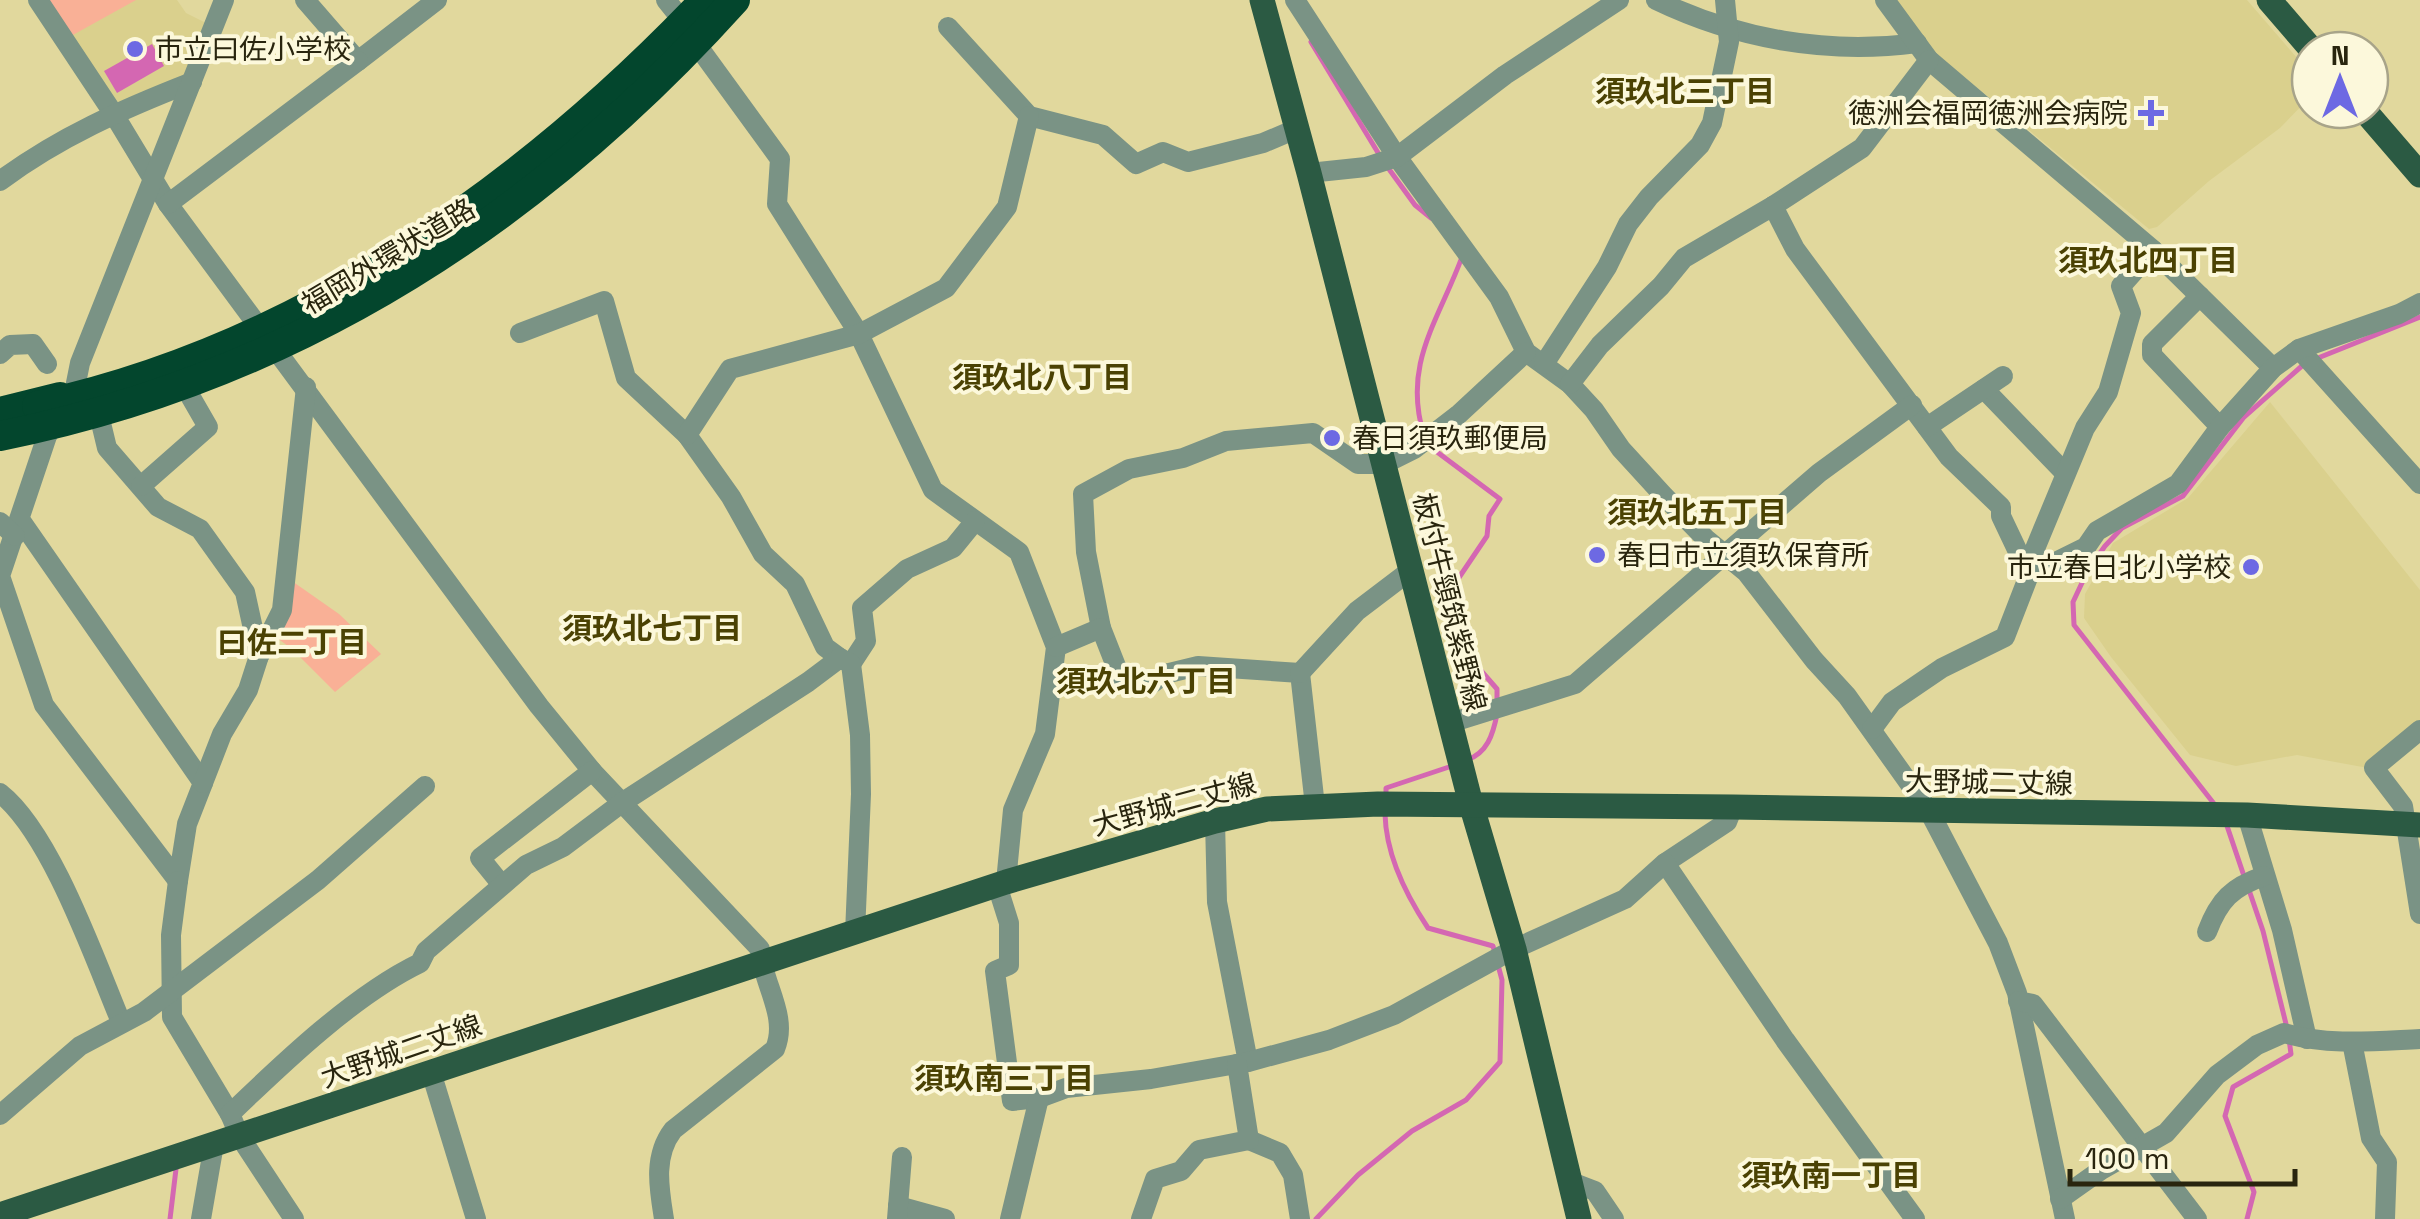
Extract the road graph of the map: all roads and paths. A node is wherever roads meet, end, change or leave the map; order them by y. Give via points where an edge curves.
1 (38, 0) edge
2 (224, 0) edge
3 (305, 0) edge
4 (437, 0) edge
5 (736, 0) edge
6 (1262, 0) edge
7 (1295, 0) edge
8 (1619, 0) edge
9 (1656, 0) edge
10 (1724, 0) edge
11 (1885, 0) edge
12 (2268, 0) edge
13 (690, 13) edge
14 (948, 27) dead end
15 (1730, 30) junction
16 (2294, 30) edge
17 (1923, 52) junction
18 (358, 61) junction
19 (192, 82) junction
20 (113, 113) junction
21 (1029, 116) junction
22 (1296, 129) junction
23 (2384, 130) edge
24 (1397, 157) junction
25 (2416, 161) edge
26 (1310, 173) junction
27 (0, 181) edge
28 (153, 182) junction
29 (168, 204) junction
30 (1773, 206) junction
31 (2153, 250) junction
32 (2200, 296) junction
33 (2420, 304) edge
34 (259, 328) junction
35 (520, 332) dead end
36 (859, 334) junction
37 (2299, 349) junction
38 (1, 351) edge
39 (1526, 352) junction
40 (281, 356) junction
41 (48, 364) dead end
42 (1544, 364) junction
43 (2273, 368) junction
44 (2003, 376) dead end
45 (1570, 384) junction
46 (306, 388) junction
47 (1984, 389) junction
48 (74, 393) junction
49 (188, 394) junction
50 (1912, 405) junction
51 (0, 413) edge
52 (101, 423) junction
53 (1928, 427) junction
54 (2220, 427) junction
55 (687, 435) junction
56 (0, 436) edge
57 (47, 436) junction
58 (0, 446) edge
59 (1384, 464) junction
60 (2065, 473) junction
61 (2420, 484) edge
62 (141, 486) junction
63 (975, 521) junction
64 (12, 526) edge
65 (1726, 556) junction
66 (1410, 570) junction
67 (2027, 570) junction
68 (1101, 628) junction
69 (1056, 648) junction
70 (259, 656) junction
71 (846, 661) junction
72 (1300, 673) junction
73 (1450, 722) junction
74 (1872, 729) junction
75 (2420, 730) edge
76 (592, 771) junction
77 (203, 783) junction
78 (425, 786) dead end
79 (0, 793) edge
80 (622, 802) junction
81 (1471, 804) junction
82 (1315, 806) junction
83 (1732, 807) junction
84 (1929, 811) junction
85 (2248, 816) junction
86 (1215, 821) junction
87 (2414, 825) edge
88 (1664, 864) junction
89 (2264, 876) junction
90 (178, 881) junction
91 (1002, 884) junction
92 (502, 885) junction
93 (2420, 914) edge
94 (2207, 932) dead end
95 (855, 933) junction
96 (1514, 949) junction
97 (761, 964) junction
98 (171, 993) junction
99 (2018, 1001) junction
100 (121, 1022) junction
101 (2420, 1039) edge
102 (2307, 1040) junction
103 (2352, 1042) junction
104 (1243, 1063) junction
105 (430, 1072) junction
106 (1038, 1098) junction
107 (0, 1116) edge
108 (235, 1125) junction
109 (1249, 1140) junction
110 (214, 1144) junction
111 (2143, 1147) junction
112 (902, 1158) dead end
113 (1569, 1182) junction
114 (2063, 1209) edge
115 (897, 1212) edge
116 (0, 1215) edge
117 (201, 1219) edge
118 (294, 1219) edge
119 (476, 1219) edge
120 (664, 1219) edge
121 (944, 1219) edge
122 (1010, 1219) edge
123 (1141, 1219) edge
124 (1300, 1219) edge
125 (1579, 1219) edge
126 (1614, 1219) edge
127 (1916, 1219) edge
128 (2197, 1219) edge
129 (2385, 1219) edge

1 - 20 street
2 - 19 street
3 - 18 street
4 - 18 street
5 - 13 highway, 福岡外環状道路
5 - 56 highway, bridge via 569,161 416,274 304,334 186,385
6 - 22 main road, 板付牛頸筑紫野線
7 - 24 street
8 - 24 street
9 - 15 street
10 - 15 street
11 - 17 street
12 - 16 main road
13 - 34 highway, 福岡外環状道路 via 468,205
13 - 36 street via 780,160 778,204
13 - 40 highway, 福岡外環状道路 via 574,166 486,237 386,302
13 - 51 highway, bridge via 554,141 464,213 346,287 178,363
14 - 21 street
15 - 17 street
15 - 42 street via 1712,122 1700,144 1628,224
17 - 30 street via 1862,148
17 - 31 street
18 - 29 street
19 - 20 street
19 - 28 street
20 - 27 street
20 - 28 street
21 - 22 street via 1103,135 1136,164 1163,152 1188,162 1218,156
21 - 36 street via 1006,207 946,288
22 - 26 main road, 板付牛頸筑紫野線
23 - 25 main road
24 - 26 street
24 - 39 street via 1499,297
26 - 59 main road, 板付牛頸筑紫野線
28 - 29 street
28 - 48 street
29 - 34 street
30 - 45 street via 1684,258
30 - 50 street via 1794,249
31 - 32 street
31 - 60 street via 2122,286 2131,313 2108,392
32 - 43 street
32 - 54 street via 2152,344 2152,355
33 - 37 street
34 - 40 street
34 - 48 highway, 福岡外環状道路
35 - 55 street via 604,301 626,378
36 - 55 street via 730,369
36 - 63 street via 933,490
37 - 43 street
37 - 61 street
38 - 41 street via 34,344
39 - 42 street
39 - 59 street via 1414,450
40 - 46 street
40 - 49 highway, 福岡外環状道路
42 - 45 street
43 - 54 street
44 - 47 street
45 - 65 street via 1620,449
46 - 70 street via 282,610
46 - 76 street
47 - 53 street
47 - 60 street
48 - 51 highway, 福岡外環状道路
48 - 57 street
49 - 52 highway, 福岡外環状道路
49 - 62 street via 208,427
50 - 53 street
50 - 65 street via 1819,473
52 - 57 highway, 福岡外環状道路
52 - 62 street via 107,448
53 - 67 street via 2001,507
54 - 67 street via 2178,484 2097,531 2086,546
55 - 71 street via 763,554 795,584 825,647
57 - 58 highway, 福岡外環状道路
57 - 64 street
59 - 66 main road, 板付牛頸筑紫野線
59 - 68 street via 1358,464 1313,433 1226,441 1129,469 1083,494
60 - 67 street
62 - 70 street via 158,507 200,529 245,592
63 - 69 street via 1020,552
63 - 71 street via 953,548 906,570 862,608 866,641
64 - 77 street
64 - 90 street via 0,576 44,705
65 - 73 street via 1576,684
65 - 74 street
66 - 72 street via 1357,611
66 - 73 main road, 板付牛頸筑紫野線
67 - 74 street via 2005,637 1892,702
68 - 69 street
68 - 72 street via 1122,684 1150,685 1198,666
69 - 91 street via 1045,734 1013,810
70 - 77 street
71 - 80 street
71 - 95 street via 860,735 862,794
72 - 82 street
73 - 81 main road, 板付牛頸筑紫野線
74 - 84 street
75 - 87 street via 2374,768
76 - 80 street
76 - 92 street via 480,858
77 - 90 street via 187,824
78 - 98 street via 318,880
79 - 100 street via 14,804 62,882
80 - 92 street
80 - 97 street via 760,949
81 - 82 main road, 大野城二丈線
81 - 83 main road, 大野城二丈線
81 - 96 main road, 板付牛頸筑紫野線
82 - 86 main road, 大野城二丈線
83 - 84 main road, 大野城二丈線
83 - 88 street via 1726,822
84 - 85 main road, 大野城二丈線
84 - 99 street via 1998,943
85 - 87 main road, 大野城二丈線
85 - 89 street
86 - 91 main road, 大野城二丈線
86 - 104 street via 1217,902
87 - 93 street
88 - 96 street via 1625,900
88 - 127 street
89 - 94 street via 2237,885
89 - 102 street
90 - 98 street
91 - 95 main road, 大野城二丈線
91 - 106 street via 1009,965 995,972 1012,1101
92 - 108 street via 426,951 420,964 390,978 276,1070
95 - 97 main road, 大野城二丈線
96 - 104 street via 1394,1014
96 - 113 main road, 板付牛頸筑紫野線
97 - 105 main road, 大野城二丈線
97 - 120 street via 780,1038 664,1141
98 - 100 street
98 - 108 street via 172,1017
99 - 111 street via 2034,1004
99 - 114 street
100 - 107 street via 80,1046
101 - 103 street
102 - 103 street
102 - 111 street via 2284,1033 2256,1045 2218,1075 2166,1133
103 - 129 street via 2371,1138 2387,1162
104 - 106 street via 1066,1088
104 - 109 street
105 - 108 main road, 大野城二丈線
105 - 119 street
106 - 122 street
108 - 110 main road, 大野城二丈線
108 - 118 street
109 - 123 street via 1199,1150 1181,1170 1156,1179
109 - 124 street via 1280,1153 1293,1175
110 - 116 main road, 大野城二丈線
110 - 117 street
111 - 114 street via 2101,1170
111 - 128 street
112 - 115 street
113 - 125 main road, 板付牛頸筑紫野線
113 - 126 street via 1595,1191
115 - 121 street

